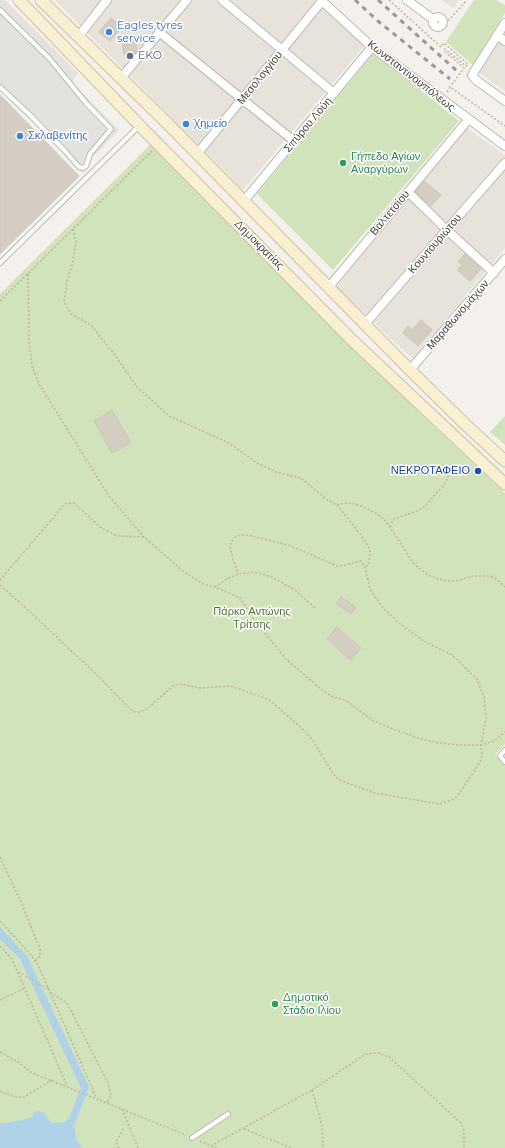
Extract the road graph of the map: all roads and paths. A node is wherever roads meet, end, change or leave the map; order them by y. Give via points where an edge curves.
1 (19, 0) edge
2 (107, 0) edge
3 (186, 0) edge
4 (222, 0) edge
5 (322, 0) edge
6 (389, 0) edge
7 (407, 0) edge
8 (467, 0) edge
9 (42, 1) edge
10 (0, 10) edge
11 (444, 22) joint
12 (505, 23) edge
13 (159, 32) junction
14 (497, 35) junction
15 (78, 37) junction
16 (505, 41) edge
17 (372, 47) junction
18 (282, 50) junction
19 (121, 78) junction
20 (0, 87) edge
21 (450, 87) junction
22 (334, 93) junction
23 (242, 100) junction
24 (441, 100) junction
25 (505, 100) edge
26 (468, 120) junction
27 (140, 125) junction
28 (505, 126) edge
29 (294, 141) junction
30 (158, 144) junction
31 (505, 146) edge
32 (197, 154) junction
33 (505, 163) edge
34 (408, 192) junction
35 (243, 202) junction
36 (73, 229) junction
37 (447, 230) junction
38 (505, 259) edge
39 (0, 263) edge
40 (494, 272) junction
41 (28, 274) junction
42 (328, 288) junction
43 (0, 301) edge
44 (364, 325) junction
45 (410, 370) junction
46 (505, 461) edge
47 (448, 471) dead end
48 (505, 484) edge
49 (337, 505) junction
50 (390, 527) junction
51 (144, 537) junction
52 (365, 567) junction
53 (238, 574) junction
54 (0, 580) edge
55 (0, 585) edge
56 (215, 587) junction
57 (505, 587) edge
58 (315, 608) dead end
59 (505, 732) edge
60 (481, 745) junction
61 (505, 750) edge
62 (505, 762) edge
63 (0, 858) edge
64 (0, 921) edge
65 (0, 946) edge
66 (35, 961) junction
67 (18, 972) junction
68 (26, 987) junction
69 (48, 989) junction
70 (50, 992) junction
71 (0, 1000) edge
72 (0, 1052) edge
73 (52, 1080) junction
74 (67, 1086) junction
75 (312, 1090) junction
76 (0, 1091) edge
77 (96, 1098) junction
78 (108, 1103) junction
79 (122, 1109) junction
80 (228, 1114) dead end
81 (124, 1128) dead end
82 (242, 1128) junction
83 (192, 1138) junction
84 (211, 1146) junction
85 (119, 1148) edge
86 (138, 1148) edge
87 (217, 1148) edge
88 (292, 1148) edge
89 (323, 1148) edge
90 (464, 1148) edge

1 - 27 main road, Δημοκρατίας
2 - 15 street
3 - 13 street
4 - 18 street
5 - 17 street, Κωνσταντινουπόλεως
5 - 18 street, Μεσολογγίου
6 - 21 path via 441,47 444,43 468,64 466,66 445,49 444,51 464,68
7 - 11 street via 434,20 439,17
8 - 11 path
9 - 15 main road, Δημοκρατίας
10 - 20 lane via 49,58 111,129 90,154 86,166 79,167
12 - 14 street
13 - 19 street
13 - 23 street
14 - 16 street
14 - 25 street via 472,75
15 - 19 main road, Δημοκρατίας
17 - 22 street, Σπύρου Λούη
17 - 24 street, Κωνσταντινουπόλεως
18 - 22 street
18 - 23 street, Μεσολογγίου
19 - 32 main road, Δημοκρατίας
21 - 24 path
21 - 28 path
22 - 29 street, Σπύρου Λούη
23 - 29 street
23 - 32 street, Μεσολογγίου
24 - 26 street, Κωνσταντινουπόλεως
26 - 31 street, Κωνσταντινουπόλεως
26 - 34 street, Βαλτετσίου
27 - 30 main road, Δημοκρατίας
27 - 39 lane
29 - 35 street, Σπύρου Λούη
30 - 36 path
30 - 48 main road, Δημοκρατίας via 354,341
32 - 35 main road, Δημοκρατίας
33 - 37 street, Κουντουριώτου
34 - 37 street
34 - 42 street, Βαλτετσίου
35 - 42 main road, Δημοκρατίας
36 - 41 path
36 - 49 path via 76,242 64,302 71,314 91,325 137,387 169,416 229,443 257,463 276,472 301,478
37 - 40 street
37 - 44 street, Κουντουριώτου
38 - 40 street, Μαραθωνομάχων
40 - 45 street, Μαραθωνομάχων
41 - 43 path
41 - 51 path via 29,342 32,366 39,384 109,496
42 - 44 main road, Δημοκρατίας
44 - 45 main road, Δημοκρατίας
45 - 46 main road, Δημοκρατίας
47 - 50 path via 445,484 425,506 396,518
49 - 50 path via 346,503 364,507 385,520
49 - 52 path via 370,549 369,564
50 - 57 path via 415,566 428,575 450,581 473,576 490,576
51 - 54 path via 117,536 100,527 74,503 65,504
51 - 56 path via 183,571 203,584
52 - 53 path via 361,561 337,566 291,546 242,535 233,539 230,546
52 - 60 path via 370,589 383,608 422,640 452,655 477,679 484,697 486,717
53 - 56 path
53 - 58 path via 253,572 272,577 295,590
55 - 60 path via 135,712 147,709 178,684 200,688 227,686 250,693 273,703 306,732 337,778 375,794 439,804 448,802 462,791 479,764
56 - 60 path via 240,598 286,659 328,694 350,703 372,720 407,735 439,743
59 - 60 path
61 - 62 lane via 500,756
63 - 66 path via 40,949 40,956
64 - 66 path via 24,945
65 - 67 path via 11,957
66 - 69 path
67 - 68 path
67 - 69 path
68 - 71 path
68 - 74 path
69 - 70 path
70 - 77 path
70 - 78 path via 68,1003 108,1083 111,1094
72 - 73 path via 32,1073
73 - 74 path
73 - 76 path via 24,1097 15,1097
74 - 77 path
75 - 82 path
75 - 89 path via 322,1125
75 - 90 path via 366,1054 384,1055 461,1123 464,1130
77 - 78 path
78 - 79 path
79 - 83 path
79 - 86 path
80 - 83 lane
81 - 85 path via 116,1142
82 - 84 path
82 - 88 path
83 - 84 path
84 - 87 path

